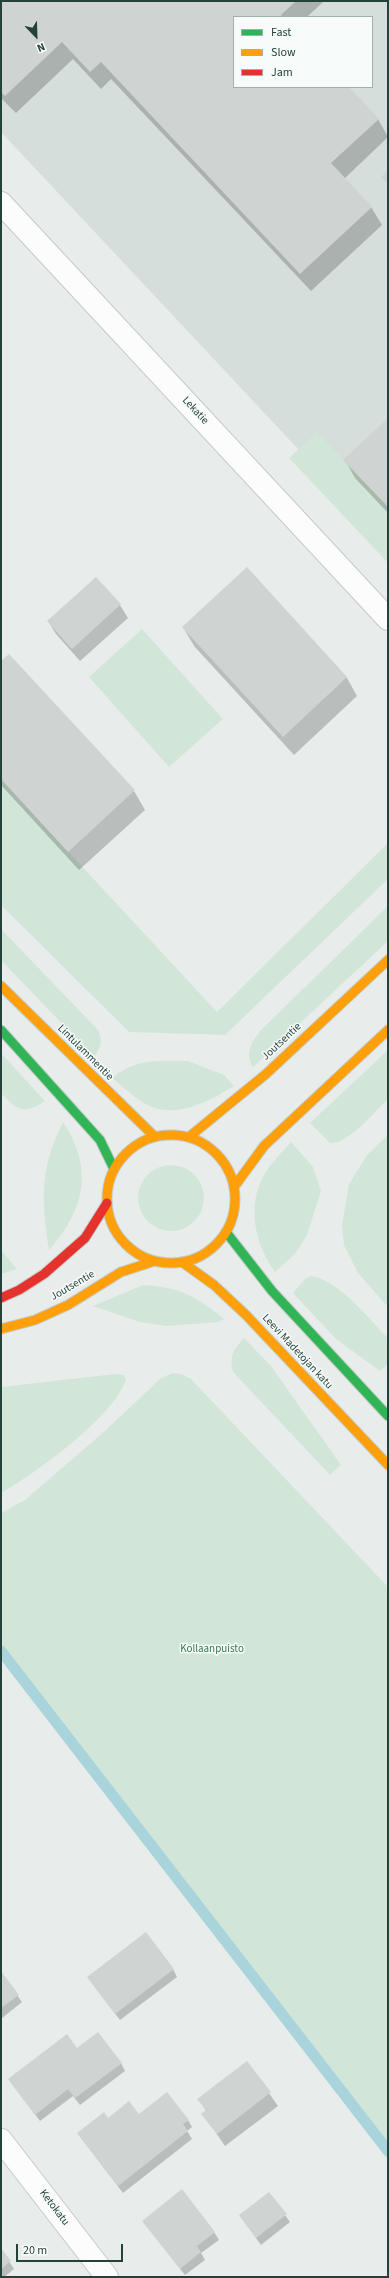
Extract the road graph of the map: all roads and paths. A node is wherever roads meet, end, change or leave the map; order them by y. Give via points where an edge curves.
1 (1, 203) edge
2 (388, 618) edge
3 (388, 960) edge
4 (1, 986) edge
5 (1, 1030) edge
6 (388, 1030) edge
7 (154, 1136) junction
8 (189, 1137) junction
9 (114, 1169) junction
10 (234, 1187) junction
11 (107, 1203) junction
12 (226, 1232) junction
13 (154, 1261) junction
14 (182, 1262) junction
15 (1, 1298) edge
16 (1, 1329) edge
17 (388, 1416) edge
18 (388, 1465) edge
19 (1, 2140) edge
20 (106, 2277) edge

1 - 2 street, Lekatie
3 - 8 main road, Joutsentie via 254,1085 219,1116
4 - 7 main road, Lintulammentie
5 - 9 main road via 100,1140
6 - 10 main road via 264,1146
7 - 8 main road
7 - 9 main road via 133,1147
8 - 10 main road via 217,1154 230,1173
9 - 11 main road via 108,1185
10 - 12 main road via 234,1213
11 - 13 main road via 112,1225 125,1243 134,1252
11 - 15 main road via 85,1238 44,1274
12 - 14 main road via 209,1251
12 - 17 main road via 272,1291
13 - 14 main road
13 - 16 main road, Joutsentie via 121,1272 68,1305 41,1317
14 - 18 main road, Leevi Madetojan katu via 214,1285 246,1315
19 - 20 street, Ketokatu

